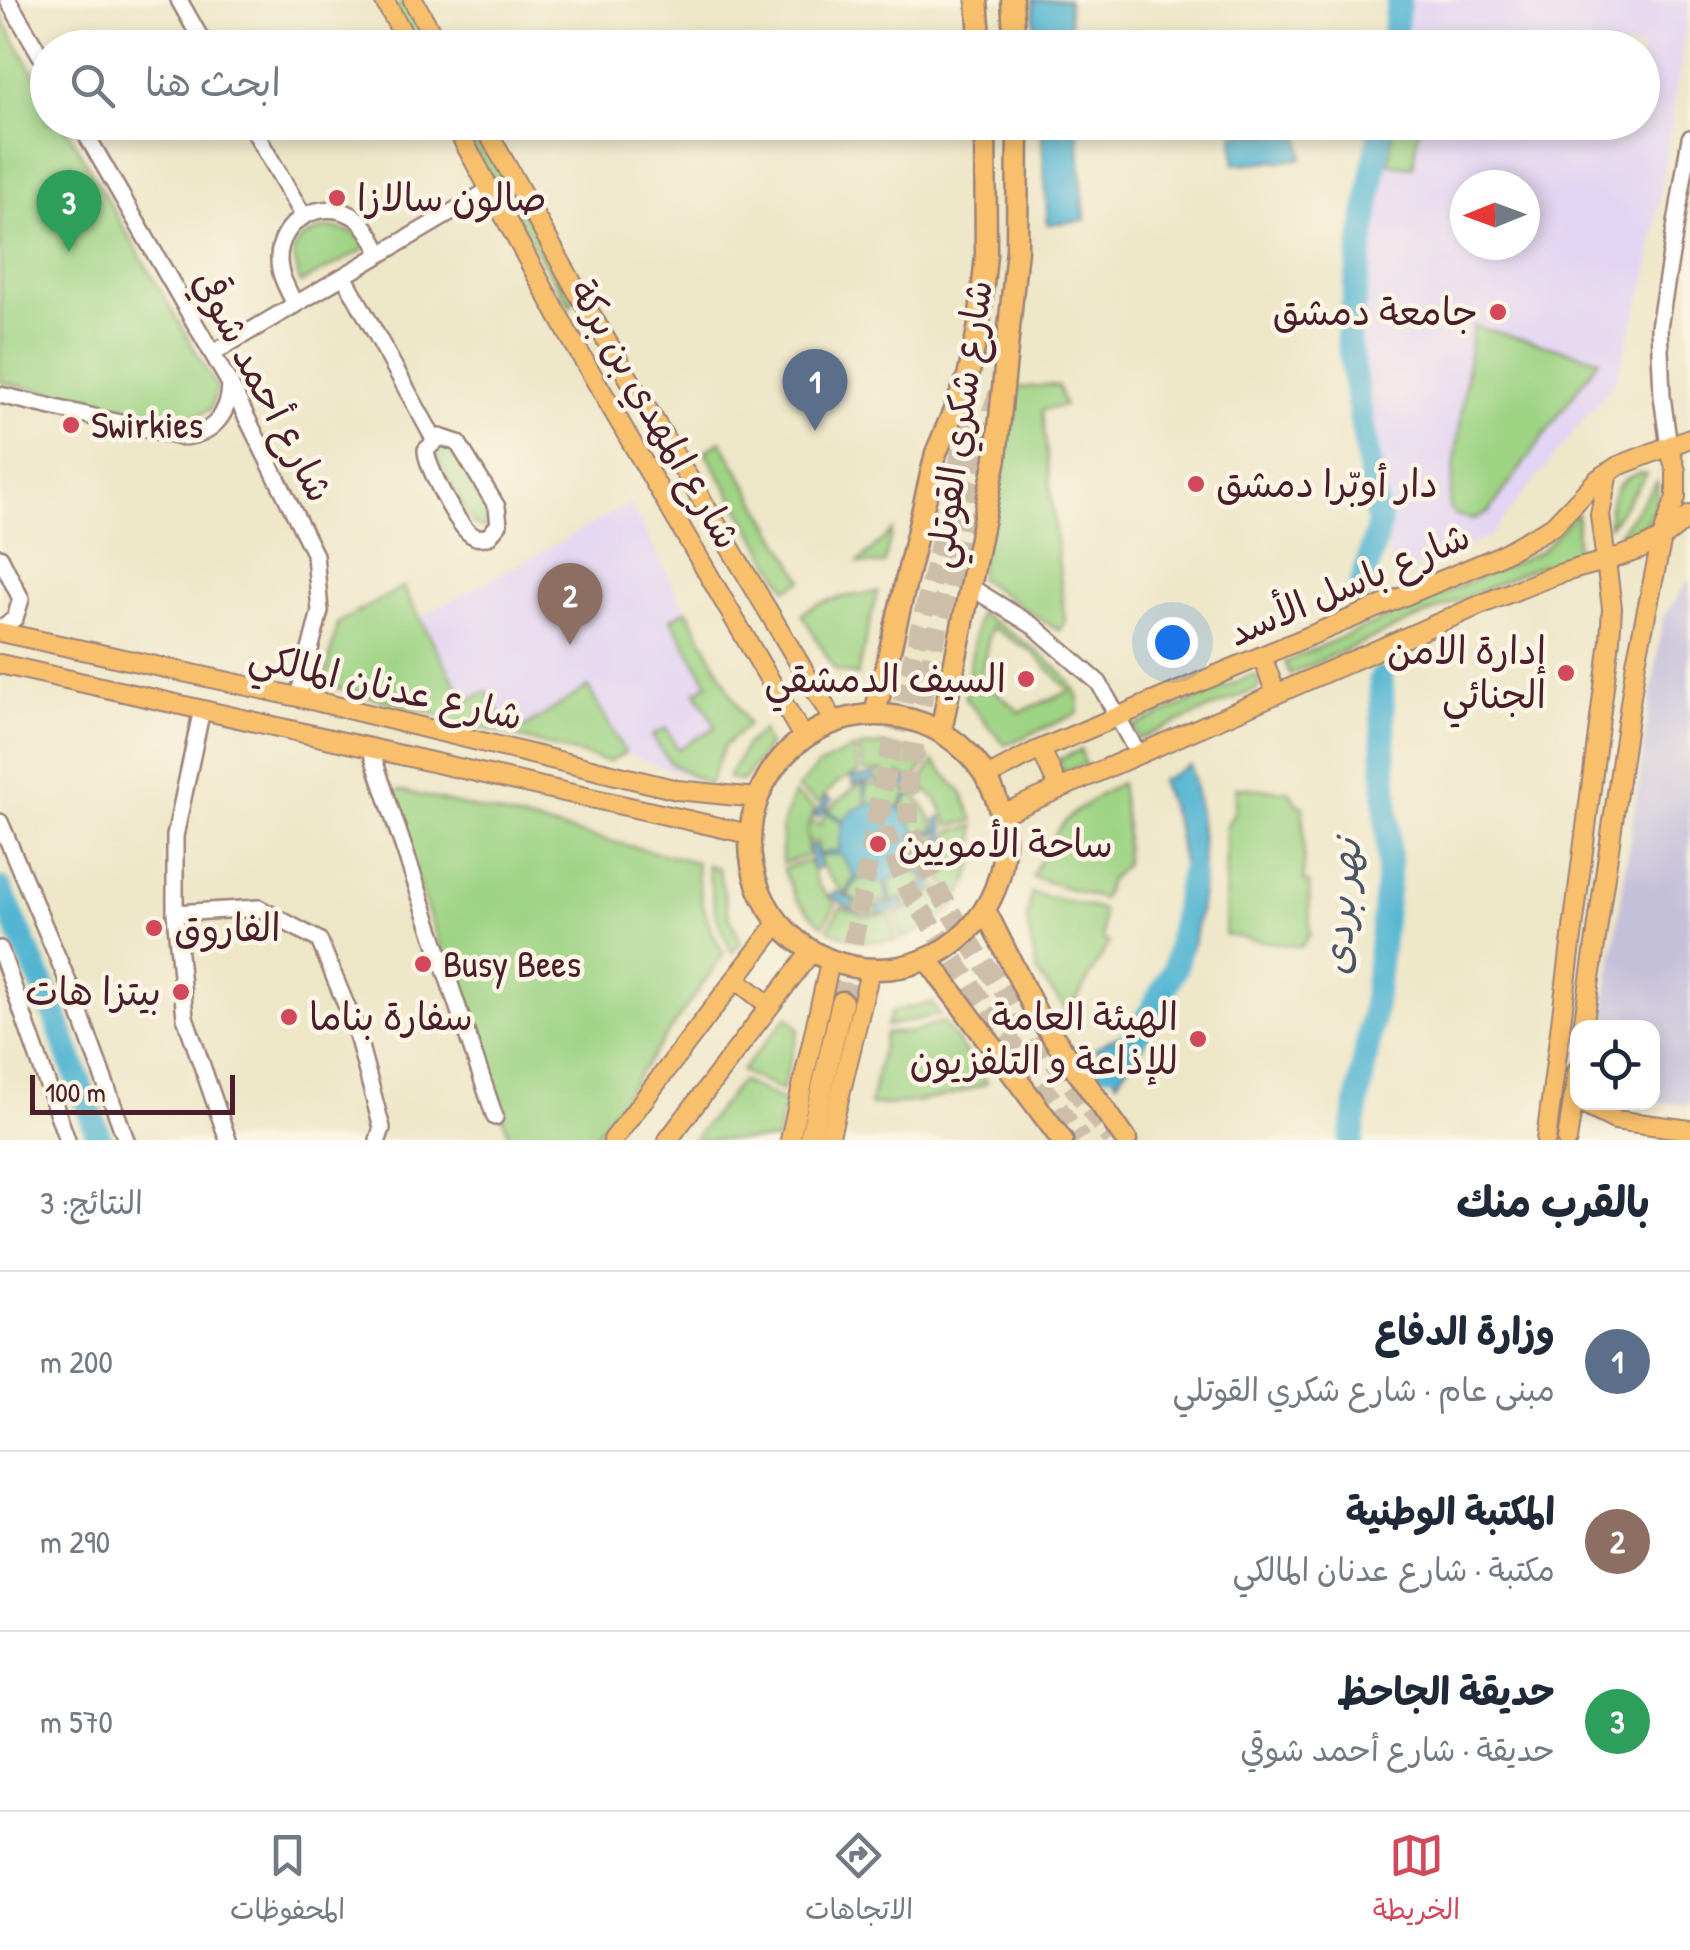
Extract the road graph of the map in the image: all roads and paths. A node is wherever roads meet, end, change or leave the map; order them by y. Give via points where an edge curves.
1 (8, 0) edge
2 (179, 0) edge
3 (384, 0) edge
4 (413, 0) edge
5 (977, 0) edge
6 (1012, 0) edge
7 (196, 30) edge
8 (401, 30) edge
9 (430, 30) edge
10 (980, 30) edge
11 (1014, 30) edge
12 (30, 37) edge
13 (1690, 138) edge
14 (89, 140) edge
15 (260, 140) edge
16 (463, 140) edge
17 (492, 140) edge
18 (986, 140) edge
19 (1018, 140) edge
20 (491, 189) junction
21 (303, 216) junction
22 (381, 254) junction
23 (344, 276) junction
24 (296, 304) junction
25 (213, 353) junction
26 (230, 384) junction
27 (0, 396) edge
28 (1690, 438) edge
29 (434, 439) junction
30 (1669, 447) junction
31 (1608, 472) junction
32 (1690, 514) edge
33 (1662, 538) junction
34 (0, 557) edge
35 (1607, 560) junction
36 (972, 588) junction
37 (0, 630) edge
38 (1262, 656) junction
39 (0, 664) edge
40 (801, 667) junction
41 (773, 684) junction
42 (1276, 694) junction
43 (299, 697) junction
44 (202, 709) junction
45 (874, 714) junction
46 (1120, 716) junction
47 (835, 723) junction
48 (290, 730) junction
49 (941, 731) junction
50 (804, 737) junction
51 (1042, 749) junction
52 (371, 751) junction
53 (1138, 754) junction
54 (987, 777) junction
55 (1058, 789) junction
56 (757, 798) junction
57 (1002, 814) junction
58 (0, 822) edge
59 (749, 834) junction
60 (985, 910) junction
61 (175, 913) junction
62 (778, 924) junction
63 (0, 949) edge
64 (820, 957) junction
65 (928, 960) junction
66 (870, 970) junction
67 (736, 980) junction
68 (842, 1002) tunnel mouth
69 (770, 1006) junction
70 (1585, 1020) edge
71 (1574, 1110) edge
72 (1595, 1110) edge
73 (495, 1116) dead end
74 (1690, 1130) edge
75 (68, 1140) edge
76 (126, 1140) edge
77 (228, 1140) edge
78 (378, 1140) edge
79 (613, 1140) edge
80 (668, 1140) edge
81 (790, 1140) edge
82 (810, 1140) edge
83 (829, 1140) edge
84 (1062, 1140) edge
85 (1126, 1140) edge
86 (1546, 1140) edge
87 (1568, 1140) edge

1 - 12 street
2 - 7 street
3 - 8 main road
4 - 9 main road
5 - 10 highway
6 - 11 highway
13 - 30 street via 1659,327
14 - 25 street, شارع أحمد شوقي
15 - 21 street
16 - 20 main road, شارع المهدي بن بركة
17 - 40 main road
18 - 45 highway, شارع شكري القوتلي via 979,325 968,377 936,453
19 - 36 highway, شارع شكري القوتلي via 1018,249 996,458
20 - 22 street
20 - 41 main road, شارع المهدي بن بركة
21 - 22 street via 338,210 354,216
21 - 24 street via 288,228 278,262
22 - 23 street
23 - 24 street
23 - 29 street
24 - 25 street
25 - 26 street, شارع أحمد شوقي
26 - 27 street via 221,418 192,436
26 - 43 street, شارع أحمد شوقي via 315,555 320,611
28 - 30 main road, شارع باسل الأسد
29 - 29 street via 426,450 428,464 464,528 488,536 499,524 496,506 458,443
30 - 31 main road, شارع باسل الأسد
30 - 33 main road via 1676,497
31 - 35 main road via 1600,515
31 - 38 main road, شارع باسل الأسد via 1553,526 1497,557
32 - 33 main road, شارع باسل الأسد
33 - 35 main road, شارع باسل الأسد
33 - 70 main road via 1636,662
34 - 37 street via 21,599 15,618
35 - 42 main road, شارع باسل الأسد via 1482,604
35 - 86 main road via 1610,640
36 - 46 street via 1035,627 1099,683
36 - 49 highway, شارع شكري القوتلي
37 - 43 main road, شارع عدنان المالكي
38 - 42 main road
38 - 46 main road, شارع باسل الأسد
39 - 44 main road, شارع عدنان المالكي
40 - 41 main road
40 - 47 main road
41 - 50 main road, شارع المهدي بن بركة
42 - 53 main road, شارع باسل الأسد
43 - 48 main road via 281,710
43 - 48 main road via 310,718
43 - 56 main road, شارع عدنان المالكي via 678,790
44 - 48 main road, شارع عدنان المالكي
44 - 61 street via 175,836
45 - 47 highway
45 - 49 highway
46 - 51 main road, شارع باسل الأسد
46 - 53 street
47 - 50 highway
48 - 52 main road, شارع عدنان المالكي
49 - 54 highway
50 - 56 highway via 776,764
51 - 54 main road, شارع باسل الأسد
51 - 55 main road
52 - 59 main road, شارع عدنان المالكي
52 - 73 street
53 - 55 main road, شارع باسل الأسد
54 - 57 highway
55 - 57 main road, شارع باسل الأسد
56 - 59 highway
57 - 60 highway via 1003,864
58 - 76 street via 72,989
59 - 62 highway via 755,882
60 - 65 highway via 960,940
60 - 85 highway via 1036,1014
61 - 77 street via 185,1017
61 - 78 street via 259,908 319,940 354,1024 382,1128
62 - 64 highway
62 - 67 main road
63 - 75 street
64 - 66 highway
64 - 69 main road
64 - 81 main road
65 - 66 highway
65 - 84 highway
66 - 83 main road
67 - 69 main road
67 - 79 main road
68 - 82 highway
69 - 80 main road
71 - 87 main road
72 - 74 main road via 1616,1120

